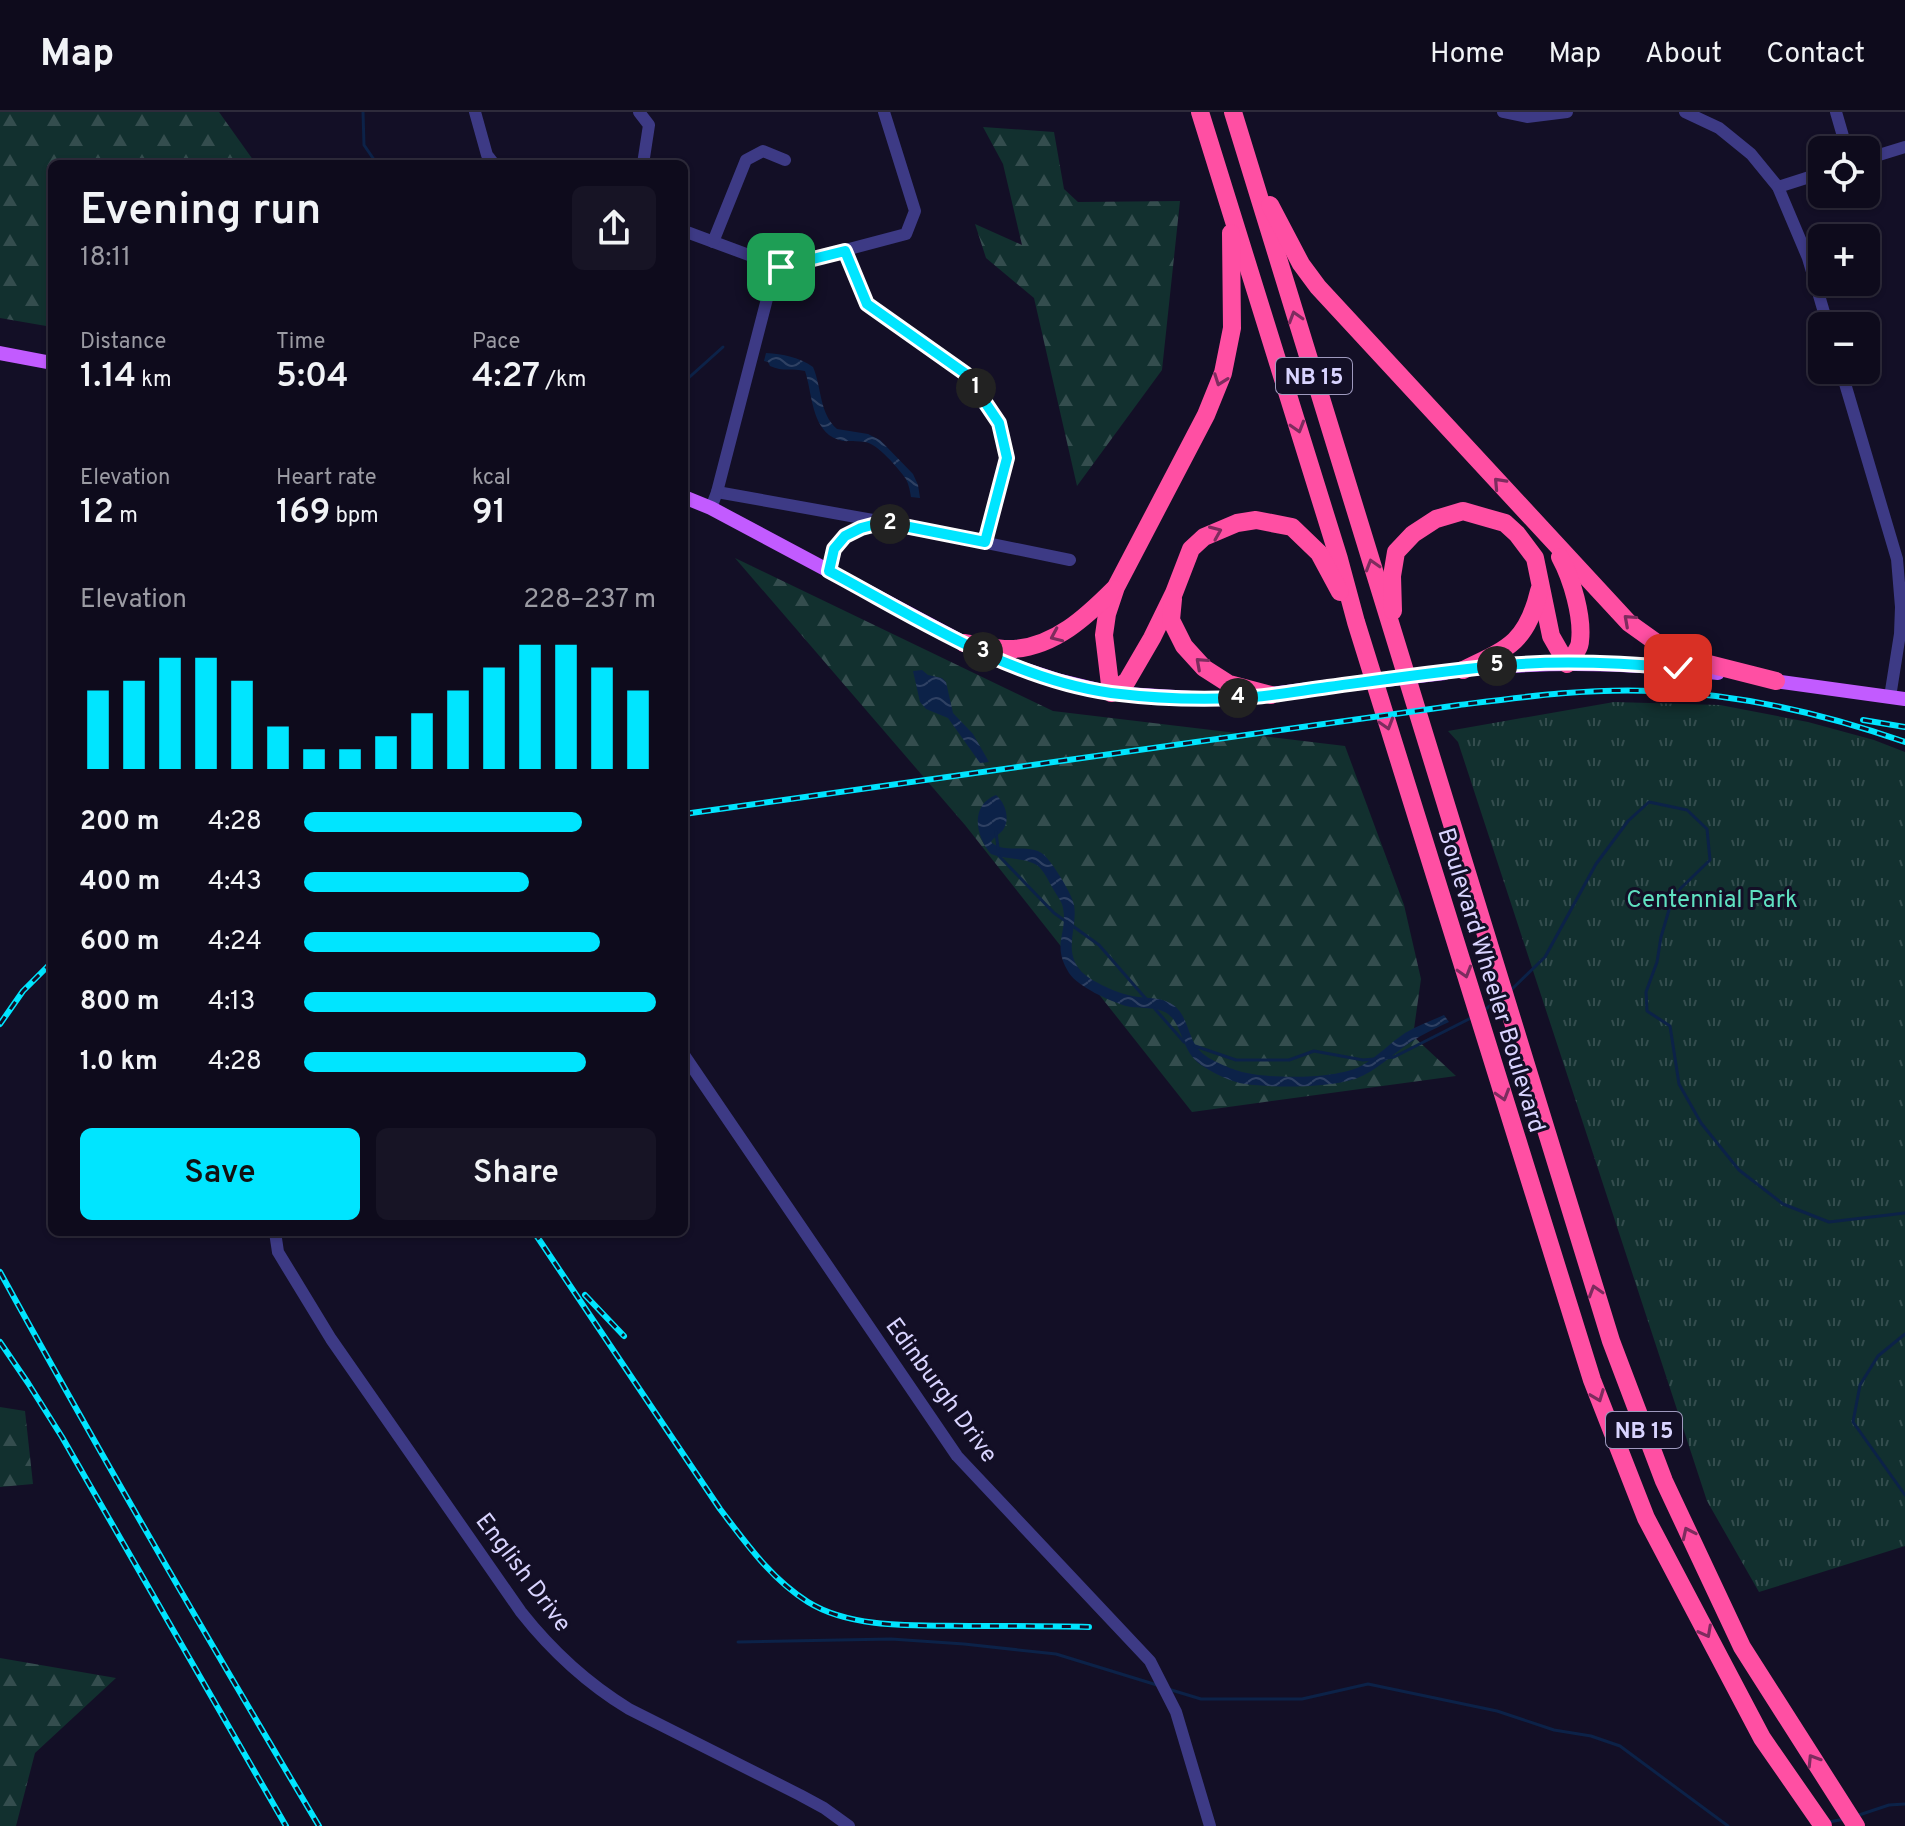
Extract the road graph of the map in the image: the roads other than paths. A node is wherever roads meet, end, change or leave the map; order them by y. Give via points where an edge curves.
1 (475, 112) edge
2 (639, 112) edge
3 (884, 112) edge
4 (1199, 112) edge
5 (1233, 112) edge
6 (1503, 112) edge
7 (1567, 112) edge
8 (1685, 112) edge
9 (1836, 112) edge
10 (1843, 136) edge
11 (1905, 147) edge
12 (1880, 155) edge
13 (491, 160) edge
14 (644, 160) edge
15 (785, 160) dead end
16 (1247, 161) junction
17 (1808, 177) edge
18 (1778, 187) junction
19 (688, 232) edge
20 (713, 242) junction
21 (845, 251) junction
22 (776, 264) junction
23 (1824, 312) edge
24 (0, 353) edge
25 (48, 362) edge
26 (1845, 384) edge
27 (717, 492) junction
28 (688, 499) edge
29 (711, 508) junction
30 (884, 522) junction
31 (1552, 541) junction
32 (985, 542) junction
33 (1070, 560) dead end
34 (829, 571) junction
35 (1541, 584) junction
36 (1116, 587) junction
37 (1174, 593) junction
38 (1356, 622) junction
39 (1394, 640) junction
40 (964, 643) junction
41 (1567, 664) junction
42 (1454, 671) junction
43 (1776, 681) junction
44 (1111, 693) junction
45 (1271, 695) junction
46 (1898, 698) edge
47 (688, 1061) edge
48 (276, 1236) edge
49 (849, 1826) edge
50 (1210, 1826) edge
51 (1823, 1826) edge
52 (1856, 1826) edge

1 - 13 street
2 - 14 street via 649,125
3 - 21 street via 915,211 906,234
4 -> 36 highway via 1231,232 1232,328 1223,373 1206,415
4 -> 38 highway, Boulevard Wheeler Boulevard / NB 15
5 - 16 highway, Boulevard Wheeler Boulevard / NB 15
6 - 7 street via 1527,117
8 - 18 street via 1719,128 1751,154
9 - 10 street
11 - 12 street
15 - 20 street via 763,151 746,160
31 -> 16 highway via 1318,287
39 -> 16 highway, Boulevard Wheeler Boulevard / NB 15
17 - 18 street
18 - 23 street
19 - 20 street
20 - 22 street
21 - 22 street
21 - 32 street via 867,304 966,374 999,423 1007,458
22 - 27 street
24 - 25 main road
26 - 46 street via 1897,559
27 - 29 street
27 - 30 street
28 - 29 main road
29 - 34 main road
30 - 32 street
30 - 34 street via 845,536 834,549
31 - 41 highway via 1569,574 1579,620 1581,644
43 -> 31 highway via 1685,658 1657,643 1629,623
32 - 33 street
34 - 40 main road
35 - 39 highway via 1535,558 1505,523 1463,511 1436,519 1396,552
35 - 41 highway via 1551,636
35 - 42 highway via 1526,628 1512,645
36 -> 40 highway via 1070,629 1040,643 1013,649
36 - 44 highway via 1104,635
37 -> 38 highway via 1191,549 1204,537 1256,520 1292,527 1319,553
37 - 44 highway via 1127,681
45 -> 37 highway via 1229,684 1204,668 1184,646 1171,620
38 -> 51 highway, Boulevard Wheeler Boulevard / NB 15 via 1592,1380 1646,1518 1762,1738
52 -> 39 highway, Boulevard Wheeler Boulevard / NB 15 via 1742,1647 1664,1481 1611,1341
40 - 44 main road via 1032,672
41 - 42 main road
41 - 43 main road via 1630,664
42 - 45 main road, bridge
43 - 46 main road
44 - 45 main road
47 - 50 street, Edinburgh Drive via 957,1456 1150,1661 1176,1712
48 - 49 street, English Drive via 278,1252 331,1339 541,1635 614,1700 824,1808

